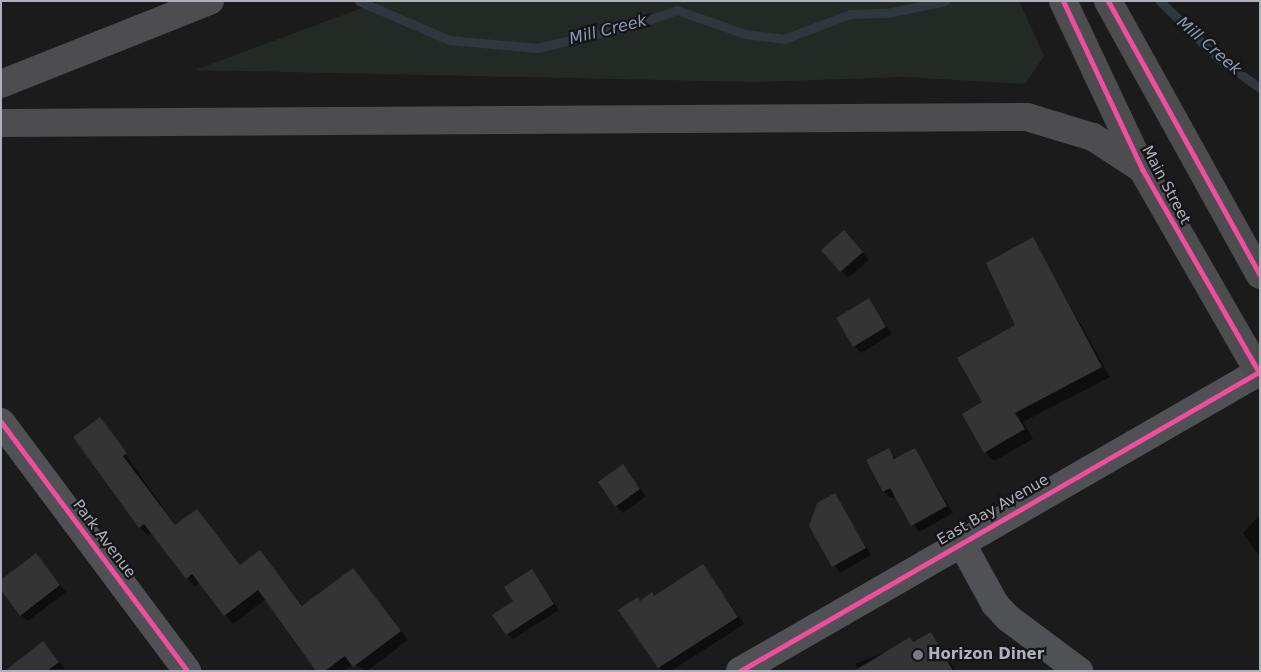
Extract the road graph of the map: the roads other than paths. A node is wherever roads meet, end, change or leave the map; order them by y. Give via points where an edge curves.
1 (210, 1) edge
2 (1063, 1) edge
3 (1108, 1) edge
4 (1, 84) edge
5 (1, 123) edge
6 (1142, 169) junction
7 (1260, 275) edge
8 (1259, 373) edge
9 (1, 422) edge
10 (961, 542) junction
11 (187, 671) edge
12 (740, 671) edge
13 (1079, 671) edge

1 - 4 highway
2 - 6 highway, Main Street
3 - 7 highway
5 - 6 highway via 1027,117 1085,133
6 - 8 highway, Main Street
8 - 10 street, East Bay Avenue
9 - 11 street, Park Avenue
10 - 12 street, East Bay Avenue
10 - 13 street via 995,604 1008,618

